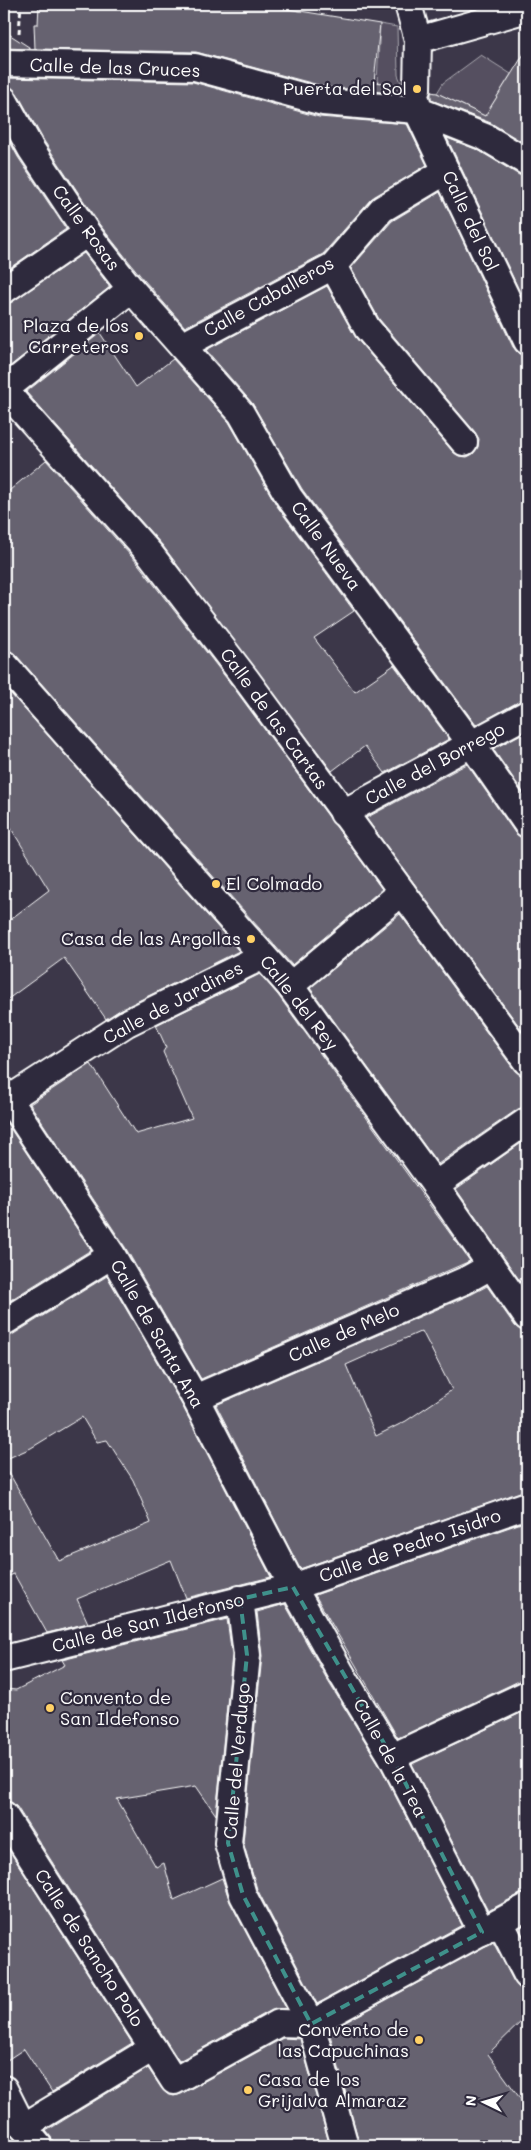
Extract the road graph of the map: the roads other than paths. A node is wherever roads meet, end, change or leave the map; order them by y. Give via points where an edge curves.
1 (408, 4) edge
2 (527, 9) edge
3 (418, 40) junction
4 (11, 64) edge
5 (417, 99) junction
6 (4, 100) edge
7 (527, 162) edge
8 (446, 171) junction
9 (87, 233) junction
10 (333, 266) junction
11 (131, 289) junction
12 (4, 290) edge
13 (527, 341) edge
14 (182, 346) junction
15 (4, 390) edge
16 (464, 442) dead end
17 (4, 664) edge
18 (527, 714) edge
19 (472, 745) junction
20 (343, 813) junction
21 (527, 824) edge
22 (402, 892) junction
23 (263, 956) junction
24 (290, 986) junction
25 (527, 1062) edge
26 (6, 1096) edge
27 (527, 1121) edge
28 (435, 1185) junction
29 (112, 1255) junction
30 (491, 1266) junction
31 (527, 1318) edge
32 (4, 1322) edge
33 (195, 1398) junction
34 (527, 1505) edge
35 (293, 1587) junction
36 (240, 1600) junction
37 (4, 1659) edge
38 (527, 1694) edge
39 (392, 1757) junction
40 (4, 1815) edge
41 (527, 1908) edge
42 (491, 1927) junction
43 (527, 1975) edge
44 (311, 2024) junction
45 (153, 2048) junction
46 (4, 2089) edge
47 (31, 2136) edge
48 (345, 2146) edge

1 - 3 street, Calle del Sol
2 - 3 street
3 - 5 street, Calle del Sol
4 - 5 street, Calle de las Cruces via 195,67 323,102
5 - 7 street, Calle de las Cruces
5 - 8 street, Calle del Sol
6 - 9 street, Calle Rosas via 31,149
8 - 10 street, Calle Caballeros via 382,208
8 - 13 street, Calle del Sol
9 - 11 street, Calle Rosas
9 - 12 street
10 - 14 street, Calle Caballeros
10 - 16 street via 367,328
11 - 14 street, Calle Rosas
11 - 15 street
14 - 19 street, Calle Nueva via 241,413 289,497
15 - 20 street, Calle de las Cartas via 151,555
17 - 23 street, Calle del Rey
18 - 19 street, Calle del Borrego
19 - 20 street, Calle del Borrego
19 - 21 street, Calle Nueva
20 - 22 street, Calle de las Cartas
22 - 24 street
22 - 25 street, Calle de las Cartas
23 - 24 street, Calle del Rey
23 - 26 street, Calle de Jardines via 127,1023
24 - 28 street, Calle del Rey
26 - 29 street, Calle de Santa Ana
27 - 28 street
28 - 30 street, Calle del Rey
29 - 32 street
29 - 33 street, Calle de Santa Ana
30 - 31 street, Calle del Rey
30 - 33 street, Calle de Melo via 466,1280
33 - 35 street, Calle de Santa Ana
34 - 35 street, Calle de Pedro Isidro
35 - 36 street, Calle de San Ildefonso
35 - 39 street, Calle de la Tea
36 - 37 street, Calle de San Ildefonso
36 - 44 street, Calle del Verdugo via 247,1655 228,1843 243,1895
38 - 39 street
39 - 42 street, Calle de la Tea
40 - 45 street, Calle de Sancho Polo
41 - 42 street
42 - 43 street, Calle de la Tea
42 - 44 street
44 - 45 street, Calle de Sancho Polo via 278,2022 174,2081
44 - 48 street, Calle del Verdugo
45 - 47 street
46 - 47 street

